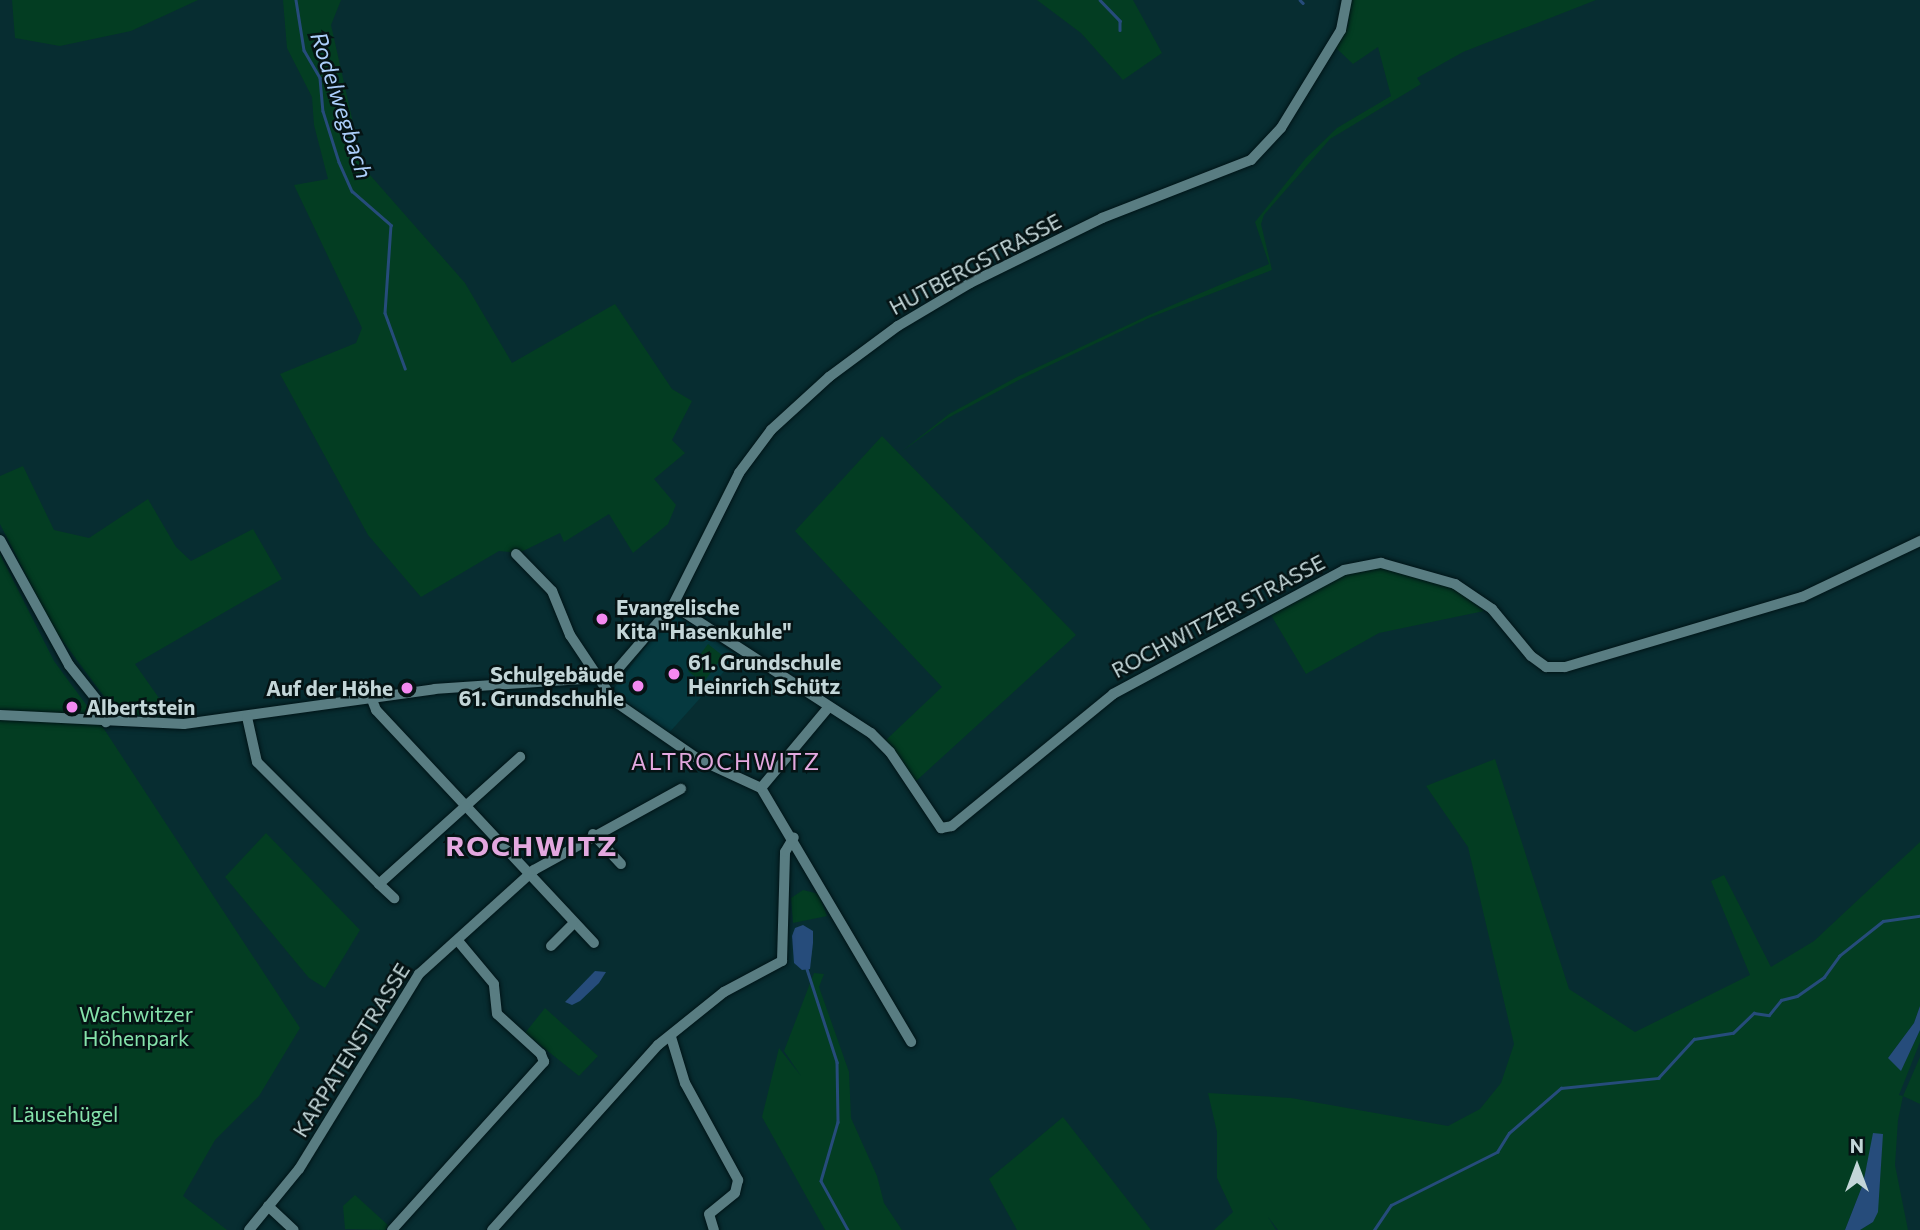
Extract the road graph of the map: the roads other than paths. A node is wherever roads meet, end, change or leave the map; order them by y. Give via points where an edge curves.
1 (1347, 0) edge
2 (0, 540) edge
3 (1920, 541) edge
4 (516, 554) dead end
5 (673, 605) junction
6 (603, 681) junction
7 (371, 697) junction
8 (827, 709) junction
9 (0, 715) edge
10 (247, 717) junction
11 (106, 722) junction
12 (520, 757) dead end
13 (761, 788) junction
14 (681, 789) dead end
15 (465, 805) junction
16 (593, 834) junction
17 (794, 837) junction
18 (621, 864) dead end
19 (529, 875) junction
20 (379, 884) junction
21 (394, 898) dead end
22 (573, 924) junction
23 (457, 941) junction
24 (594, 943) dead end
25 (551, 946) dead end
26 (671, 1037) junction
27 (911, 1042) dead end
28 (268, 1206) junction
29 (249, 1230) edge
30 (295, 1230) edge
31 (392, 1230) edge
32 (492, 1230) edge
33 (714, 1230) edge

1 - 5 street, HUTBERGSTRASSE via 1341,30 1281,128 1251,160 1102,218 970,283 898,326 829,377 772,430 739,473
2 - 11 street via 69,665 101,705
3 - 8 street, ROCHWITZER STRASSE via 1802,597 1565,667 1546,667 1531,656 1492,609 1455,584 1381,563 1344,570 1113,694 952,826 941,828 882,743
4 - 6 street via 551,591 570,635
5 - 6 street, HUTBERGSTRASSE via 617,673
5 - 8 street
6 - 7 street via 472,685
6 - 13 street via 614,701 717,770
7 - 10 street
7 - 15 street via 375,709
8 - 13 street
9 - 11 street
10 - 11 street via 158,725
10 - 20 street via 257,762
12 - 15 street
13 - 17 street
14 - 16 street, KARPATENSTRASSE
15 - 19 street
15 - 20 street
16 - 18 street
16 - 19 street, KARPATENSTRASSE
17 - 26 street via 785,852 782,961 724,992
17 - 27 street
19 - 22 street
19 - 23 street, KARPATENSTRASSE
20 - 21 street
22 - 24 street
22 - 25 street
23 - 28 street, KARPATENSTRASSE via 410,985 299,1170
23 - 31 street via 494,984 497,1014 544,1062
26 - 32 street
26 - 33 street via 685,1083 738,1180 736,1193 709,1214
28 - 29 street, KARPATENSTRASSE
28 - 30 street

